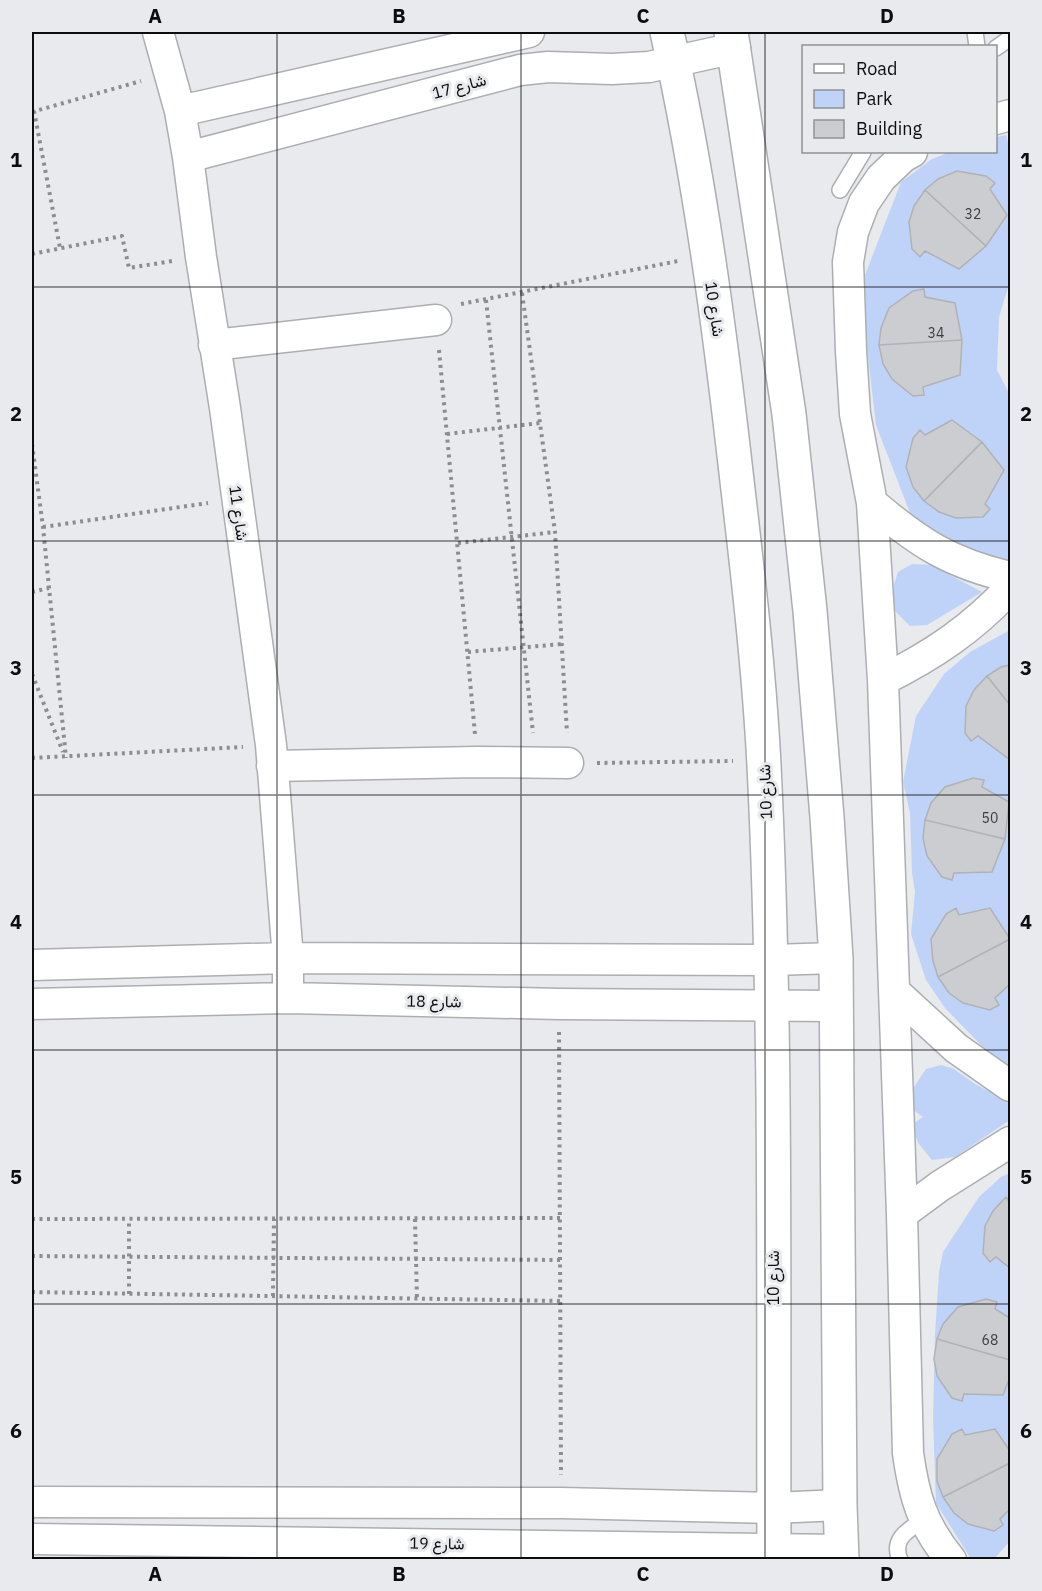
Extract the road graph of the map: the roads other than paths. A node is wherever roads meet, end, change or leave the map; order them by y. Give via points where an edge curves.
1 (158, 32) edge
2 (529, 32) edge
3 (1011, 38) edge
4 (733, 40) edge
5 (670, 47) edge
6 (997, 47) edge
7 (180, 111) junction
8 (862, 153) edge
9 (910, 153) edge
10 (188, 157) junction
11 (840, 189) dead end
12 (436, 320) road end
13 (214, 345) junction
14 (872, 503) junction
15 (1011, 576) edge
16 (1011, 588) edge
17 (883, 680) junction
18 (272, 756) junction
19 (568, 763) road end
20 (288, 958) junction
21 (836, 958) junction
22 (771, 960) junction
23 (32, 965) edge
24 (894, 992) junction
25 (288, 998) junction
26 (32, 1004) edge
27 (772, 1005) junction
28 (836, 1006) junction
29 (1011, 1086) edge
30 (1011, 1142) edge
31 (902, 1214) junction
32 (32, 1502) edge
33 (840, 1505) junction
34 (773, 1508) junction
35 (923, 1520) junction
36 (32, 1539) edge
37 (109, 1550) edge
38 (401, 1551) edge
39 (774, 1555) edge
40 (842, 1555) edge
41 (900, 1560) edge
42 (951, 1560) edge

1 - 7 street, شارع 11
2 - 7 street
3 - 6 lane
4 - 5 street, شارع 17
4 - 21 street via 789,414 810,611
5 - 10 street, شارع 17 via 649,67 520,70
5 - 22 street, شارع 10 via 708,255 752,608 764,761
7 - 10 street, شارع 11
8 - 11 lane
9 - 14 street via 881,178 864,203 853,232 848,262 855,414
10 - 13 street, شارع 11
12 - 13 street
13 - 18 street, شارع 11
14 - 15 street via 904,531 940,553 978,569
14 - 17 street
16 - 17 street via 957,637
17 - 24 street
18 - 19 street
18 - 20 street, شارع 11
20 - 22 street
20 - 23 street
20 - 25 street, شارع 11
21 - 22 street
21 - 28 street
22 - 27 street, شارع 10
24 - 29 street via 956,1048
24 - 31 street
25 - 26 street, شارع 18
25 - 27 street, شارع 18
27 - 28 street, شارع 18
27 - 34 street, شارع 10
28 - 33 street
30 - 31 street
31 - 35 street via 908,1453 912,1487
32 - 34 street via 561,1503
33 - 34 street
33 - 40 street
34 - 39 street, شارع 10
35 - 41 lane via 898,1541
35 - 42 street
36 - 37 street, شارع 19
37 - 38 street, شارع 19
38 - 39 street, شارع 19
39 - 40 street, شارع 19

